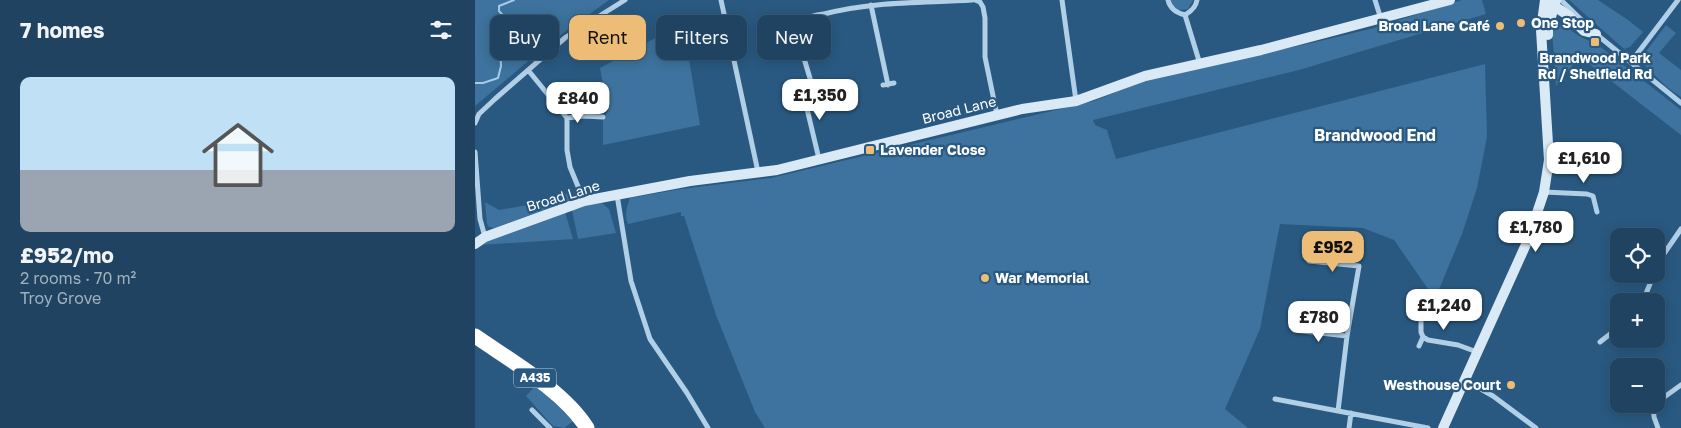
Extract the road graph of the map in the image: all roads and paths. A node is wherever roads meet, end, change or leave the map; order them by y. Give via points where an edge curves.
1 (625, 0) edge
2 (721, 0) edge
3 (973, 0) edge
4 (1062, 0) edge
5 (1168, 0) edge
6 (1197, 0) edge
7 (1375, 0) edge
8 (1450, 0) edge
9 (1678, 0) edge
10 (1552, 2) edge
11 (871, 5) junction
12 (819, 15) edge
13 (1185, 15) junction
14 (1381, 20) junction
15 (1596, 34) joint
16 (804, 60) edge
17 (1631, 62) junction
18 (1200, 65) junction
19 (528, 70) junction
20 (888, 84) dead end
21 (802, 88) dead end
22 (815, 95) dead end
23 (1076, 101) junction
24 (1681, 103) edge
25 (997, 116) junction
26 (603, 117) dead end
27 (567, 118) junction
28 (475, 123) edge
29 (475, 152) edge
30 (819, 159) junction
31 (758, 172) junction
32 (1544, 192) junction
33 (616, 194) junction
34 (584, 201) junction
35 (1597, 212) dead end
36 (1681, 229) edge
37 (485, 237) junction
38 (475, 244) edge
39 (1665, 252) edge
40 (1309, 261) dead end
41 (1413, 303) dead end
42 (1421, 304) junction
43 (1428, 304) dead end
44 (1294, 330) dead end
45 (1610, 334) edge
46 (475, 336) edge
47 (1347, 336) junction
48 (1423, 337) junction
49 (1600, 342) dead end
50 (1419, 346) dead end
51 (1477, 352) junction
52 (1465, 380) junction
53 (1681, 385) edge
54 (1665, 397) edge
55 (1275, 399) dead end
56 (532, 410) dead end
57 (1338, 411) junction
58 (1351, 413) junction
59 (1654, 413) edge
60 (582, 424) edge
61 (550, 428) edge
62 (708, 428) edge
63 (1349, 428) edge
64 (1428, 428) edge
65 (1443, 428) edge
66 (1536, 428) edge
67 (1658, 428) edge

1 - 19 street via 566,37
2 - 31 street
3 - 11 street
3 - 25 street via 983,7 985,57
4 - 23 street
5 - 13 street via 1171,8
6 - 13 street
7 - 14 street
8 - 14 street, Broad Lane
9 - 17 street
10 - 15 street via 1584,31
10 - 32 street via 1544,60 1549,160
11 - 12 street
11 - 20 street
13 - 18 street
14 - 18 street, Broad Lane
15 - 17 street
16 - 22 street
17 - 24 street
18 - 23 street, Broad Lane via 1145,76
19 - 27 street
19 - 28 street via 479,114
21 - 30 street
23 - 25 street, Broad Lane via 1022,108
25 - 30 street, Broad Lane
26 - 27 street
27 - 34 street via 570,167
29 - 37 street via 480,219
30 - 31 street, Broad Lane
31 - 33 street, Broad Lane
32 - 35 street via 1593,196
32 - 51 street via 1528,240
33 - 34 street, Broad Lane
33 - 62 street via 631,281 650,339
34 - 37 street, Broad Lane
36 - 39 street
37 - 38 street, Broad Lane
40 - 47 street via 1359,266
41 - 42 street
42 - 43 street
42 - 48 street
44 - 47 street
45 - 49 street
46 - 60 highway, A435 via 564,401
47 - 57 street
48 - 50 street
48 - 51 street
51 - 52 street
52 - 65 street
52 - 66 street
53 - 54 street
55 - 57 street
56 - 61 street
57 - 58 street
58 - 63 street
58 - 64 street
59 - 67 street

